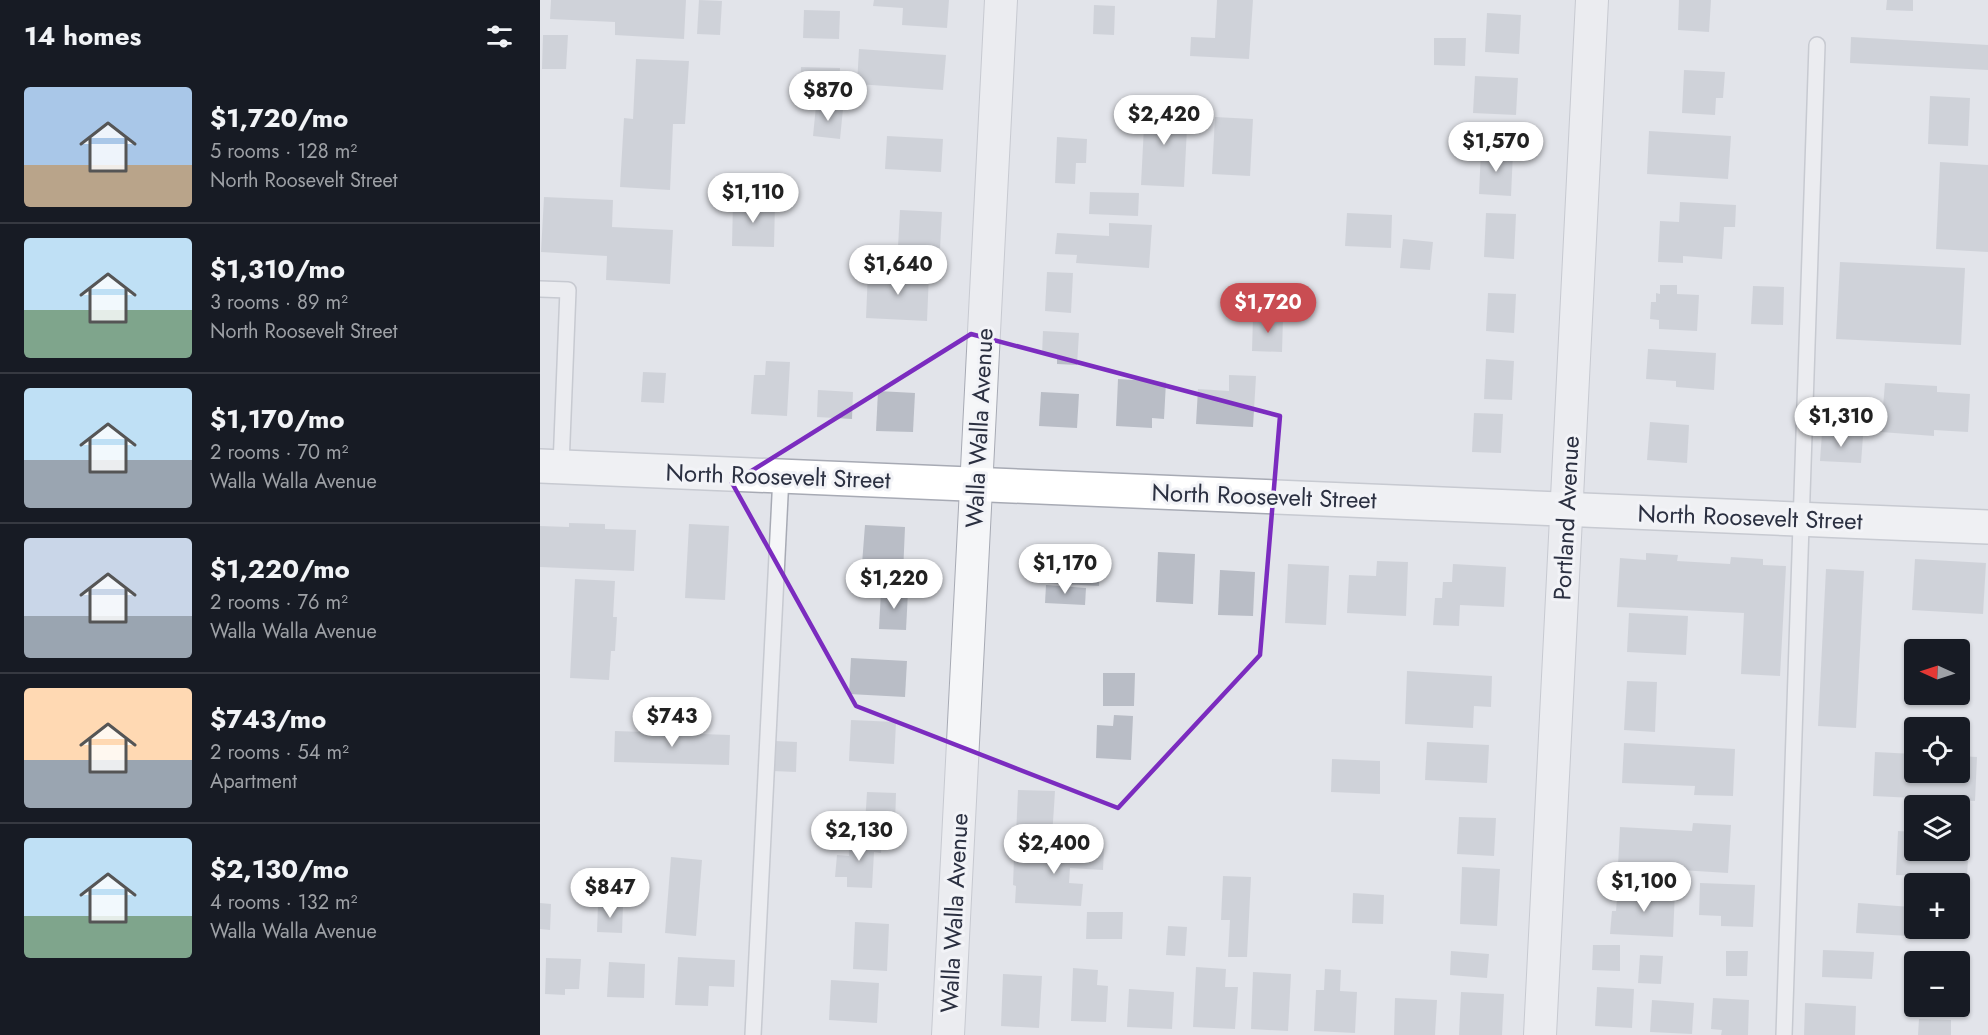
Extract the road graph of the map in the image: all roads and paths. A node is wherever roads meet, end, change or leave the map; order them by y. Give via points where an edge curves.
1 (1001, 0) edge
2 (1592, 0) edge
3 (1817, 45) dead end
4 (540, 289) edge
5 (550, 466) edge
6 (781, 476) junction
7 (976, 484) junction
8 (1567, 509) junction
9 (1802, 519) junction
10 (1988, 527) edge
11 (753, 1035) edge
12 (948, 1035) edge
13 (1540, 1035) edge
14 (1784, 1035) edge

1 - 7 street, Walla Walla Avenue
2 - 8 street, Portland Avenue
3 - 9 lane
4 - 5 lane via 568,290
5 - 6 street, North Roosevelt Street
6 - 7 street, North Roosevelt Street
6 - 11 lane
7 - 8 street, North Roosevelt Street
7 - 12 street, Walla Walla Avenue
8 - 9 street, North Roosevelt Street
8 - 13 street, Portland Avenue
9 - 10 street, North Roosevelt Street
9 - 14 lane

